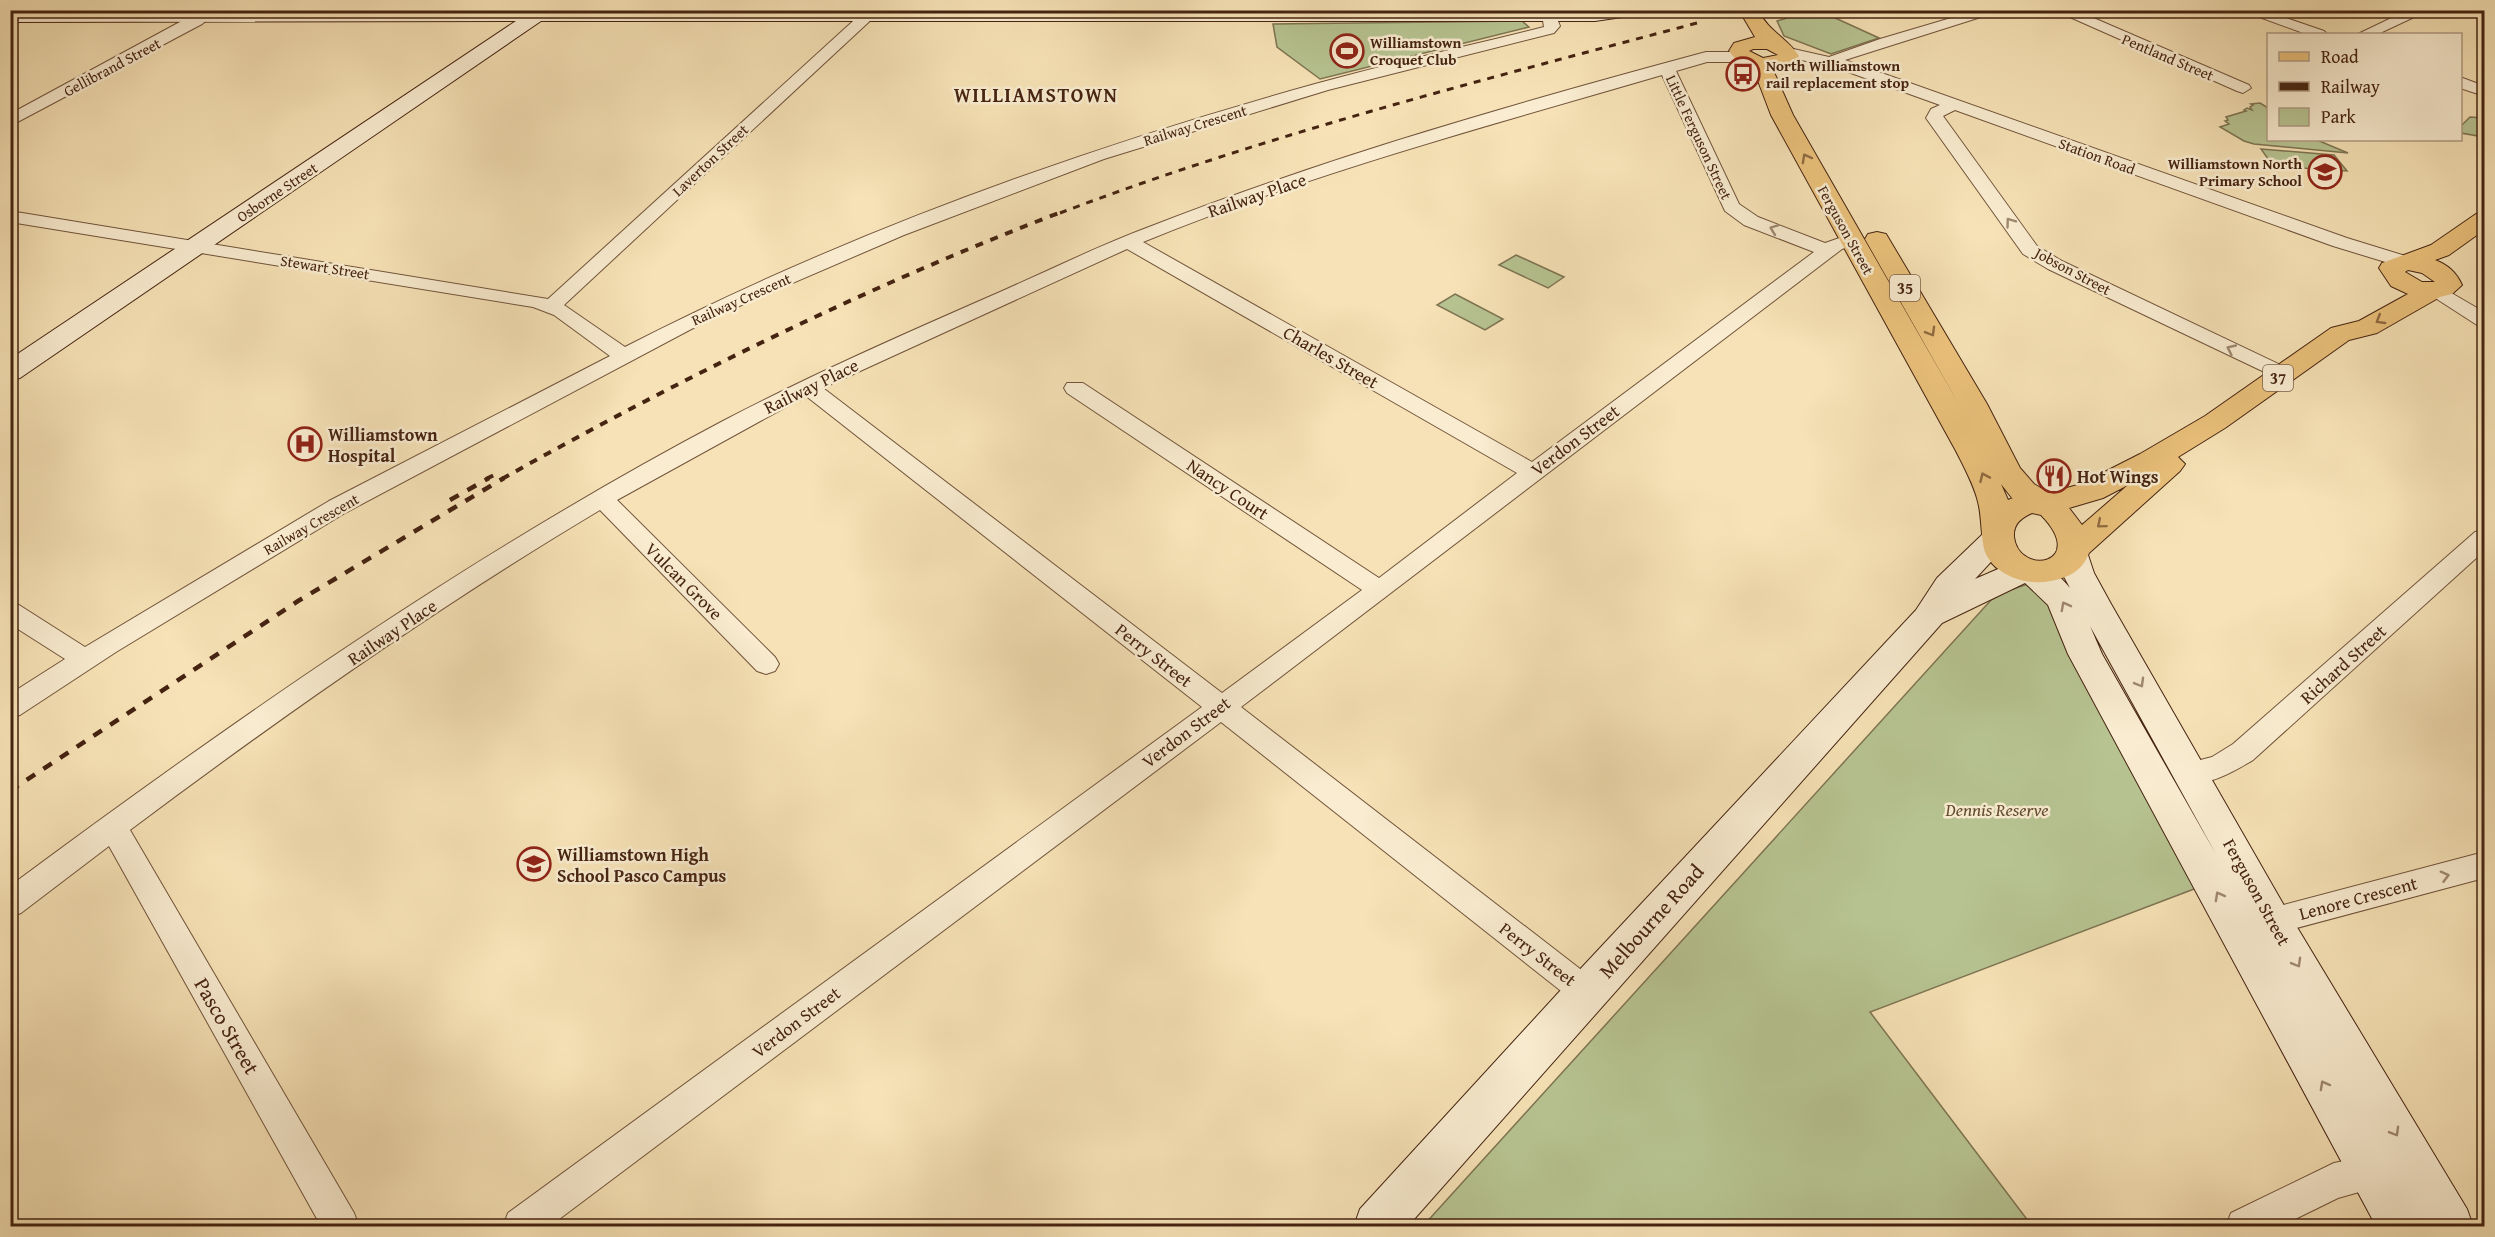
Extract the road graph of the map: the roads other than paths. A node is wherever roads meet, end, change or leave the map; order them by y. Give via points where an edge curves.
1 (1996, 10) edge
2 (2061, 10) edge
3 (2247, 10) edge
4 (2422, 10) edge
5 (1622, 11) edge
6 (209, 13) edge
7 (540, 13) edge
8 (831, 13) edge
9 (1159, 13) edge
10 (1493, 13) edge
11 (1739, 13) edge
12 (868, 15) junction
13 (10, 16) edge
14 (1540, 20) junction
15 (2316, 33) edge
16 (2368, 33) edge
17 (1746, 53) junction
18 (1786, 56) junction
19 (1828, 65) junction
20 (1667, 69) junction
21 (2462, 83) edge
22 (2243, 88) dead end
23 (2484, 90) edge
24 (10, 102) edge
25 (39, 106) junction
26 (1948, 107) junction
27 (10, 121) edge
28 (10, 216) edge
29 (2484, 219) edge
30 (1129, 242) junction
31 (1852, 244) junction
32 (2484, 244) edge
33 (196, 246) junction
34 (2400, 268) junction
35 (2442, 286) junction
36 (552, 306) junction
37 (2484, 320) edge
38 (2340, 334) junction
39 (624, 356) junction
40 (10, 372) edge
41 (2284, 374) junction
42 (806, 387) junction
43 (1075, 388) dead end
44 (2215, 422) junction
45 (1533, 471) junction
46 (602, 498) junction
47 (2045, 503) junction
48 (1998, 533) junction
49 (2484, 538) edge
50 (2075, 551) junction
51 (2028, 570) junction
52 (1380, 590) junction
53 (10, 611) edge
54 (1928, 618) junction
55 (84, 659) junction
56 (766, 664) dead end
57 (1221, 706) junction
58 (10, 708) edge
59 (2191, 773) junction
60 (112, 826) junction
61 (2484, 866) edge
62 (10, 904) edge
63 (2261, 936) junction
64 (1586, 992) junction
65 (2372, 1173) junction
66 (341, 1227) edge
67 (522, 1227) edge
68 (1377, 1227) edge
69 (2244, 1227) edge
70 (2401, 1227) edge
71 (2450, 1227) edge

1 - 19 street via 1885,42
2 - 22 street, Pentland Street
3 - 15 street
4 - 16 street
5 - 14 street
6 - 7 street
6 - 13 street
6 - 25 street, Gellibrand Street
7 - 8 street
7 - 33 street, Osborne Street
8 - 12 street
9 - 10 street
9 - 12 street
10 - 14 street
11 - 17 main road, Ferguson Street / 35
11 - 18 main road, Ferguson Street / 35
12 - 36 street, Laverton Street
14 - 39 street, Railway Crescent via 1008,187 698,317
17 - 18 main road via 1760,42
17 - 20 street, Railway Place via 1706,57
31 -> 17 main road, Ferguson Street / 35 via 1775,100 1768,74
18 - 19 street, Station Road
18 - 31 main road, Ferguson Street / 35 via 1786,83
19 - 26 street, Station Road
20 - 30 street, Railway Place via 1321,174
31 -> 20 street, Little Ferguson Street via 1751,221 1731,207
21 - 23 street
24 - 25 street
25 - 27 street, Gellibrand Street
26 - 34 street, Station Road
41 -> 26 street, Jobson Street via 2055,265 2030,249 1936,121 1935,115
28 - 33 street, Stewart Street
29 - 34 main road via 2440,250
30 - 42 street, Railway Place
30 - 45 street, Charles Street
31 - 45 street, Verdon Street
31 -> 47 main road, Ferguson Street / 35 via 1973,404 2007,472 2023,491
48 -> 31 main road, Ferguson Street / 35 via 1993,500 1971,451
32 - 35 main road, 37 via 2455,260
33 - 36 street, Stewart Street
33 - 40 street, Osborne Street
34 - 35 main road via 2412,286
34 - 38 main road, 37 via 2387,290 2349,315
35 - 37 street
35 -> 38 main road, 37 via 2368,327
36 - 39 street, Stewart Street
38 - 41 main road, 37
39 - 55 street, Railway Crescent via 337,507
41 - 44 main road, 37
42 - 46 street, Railway Place
42 - 57 street, Perry Street
43 - 52 street, Nancy Court
44 - 47 main road, 37 via 2092,492
44 -> 50 main road, 37
45 - 52 street, Verdon Street
46 - 56 street, Vulcan Grove
46 - 60 street, Railway Place via 443,597
47 - 48 main road via 2030,503 2011,511
47 - 50 main road, 35 via 2067,526
48 - 51 main road, 35 via 2004,557
48 - 54 street, Melbourne Road via 1948,586
49 - 59 street, Richard Street via 2243,752 2219,766
50 - 51 main road via 2070,562 2060,569
50 -> 59 street, Ferguson Street / 35 via 2075,565 2082,582
51 - 54 street, Melbourne Road
63 -> 51 street, Ferguson Street / 35 via 2085,654 2064,601
52 - 57 street, Verdon Street
53 - 55 street
54 - 64 street, Melbourne Road
55 - 58 street, Railway Crescent
57 - 64 street, Perry Street
57 - 67 street, Verdon Street
59 - 63 street, Ferguson Street / 35
60 - 62 street, Railway Place
60 - 66 street, Pasco Street
63 -> 61 street, Lenore Crescent
65 -> 63 street, Ferguson Street / 35
63 -> 71 street, Ferguson Street / 35
64 - 68 street, Melbourne Road
65 - 69 street via 2334,1180
65 - 70 street, Ferguson Street / 35

